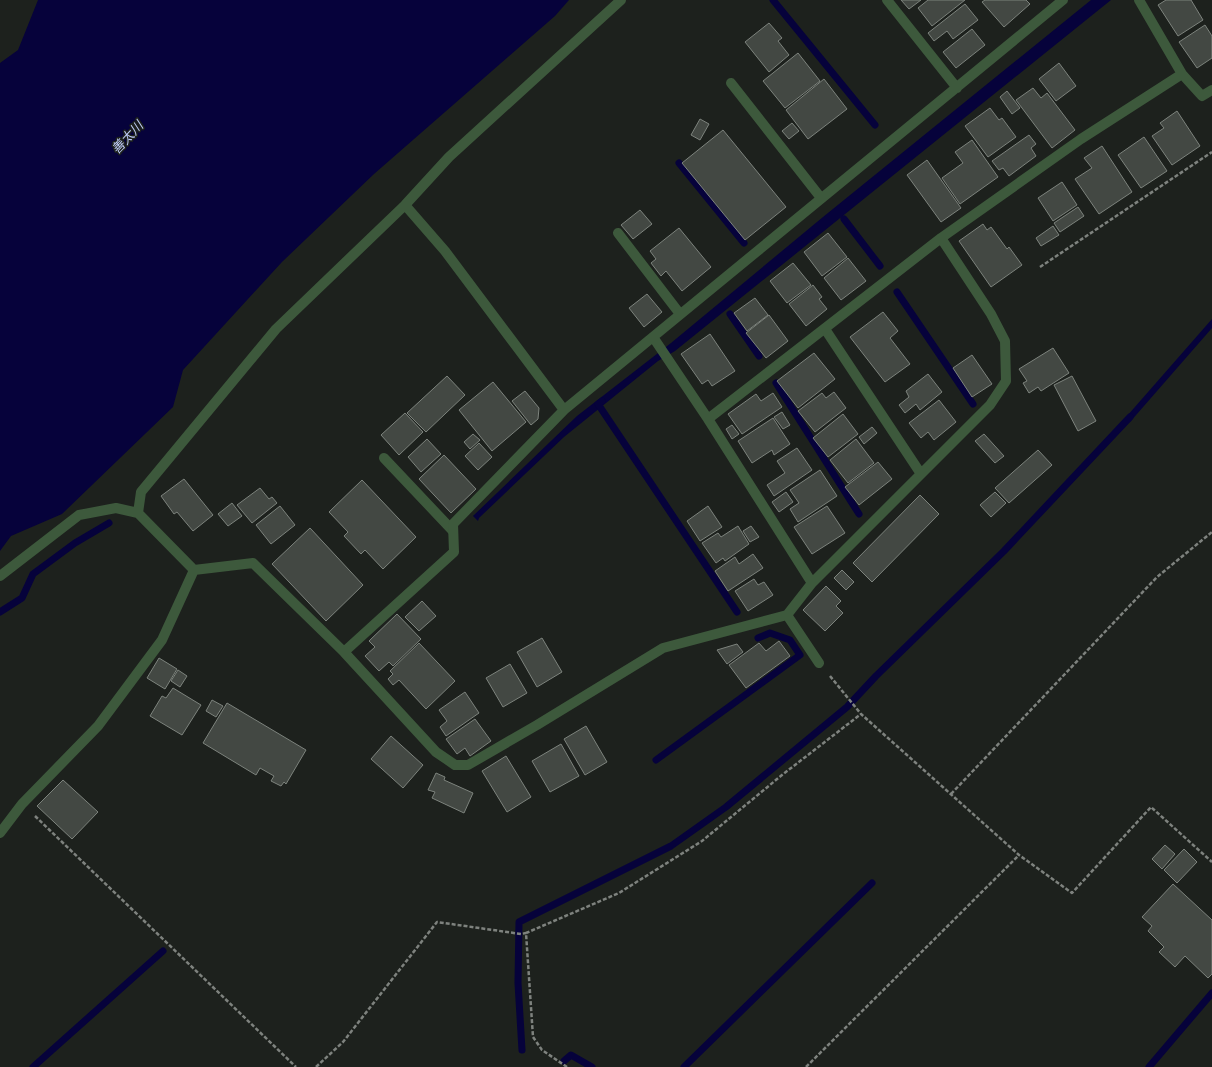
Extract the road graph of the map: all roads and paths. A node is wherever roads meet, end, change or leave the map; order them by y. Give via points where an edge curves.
1 (621, 0) edge
2 (887, 0) edge
3 (1062, 0) edge
4 (1139, 0) edge
5 (1182, 74) junction
6 (731, 83) dead end
7 (957, 88) junction
8 (1212, 90) edge
9 (1212, 152) edge
10 (821, 198) junction
11 (405, 205) junction
12 (618, 233) dead end
13 (941, 238) junction
14 (1040, 267) dead end
15 (680, 314) junction
16 (825, 329) junction
17 (653, 337) junction
18 (564, 410) junction
19 (708, 419) junction
20 (384, 458) dead end
21 (921, 474) junction
22 (138, 513) junction
23 (453, 531) junction
24 (1212, 532) edge
25 (194, 570) junction
26 (0, 576) edge
27 (812, 583) junction
28 (787, 615) junction
29 (344, 652) junction
30 (819, 663) joint
31 (861, 714) junction
32 (951, 794) junction
33 (22, 804) junction
34 (0, 833) edge
35 (1019, 855) junction
36 (1212, 862) edge
37 (526, 933) junction
38 (296, 1067) edge
39 (316, 1067) edge
40 (567, 1067) edge
41 (806, 1067) edge

1 - 11 street via 449,157
2 - 7 street
3 - 7 street
4 - 5 street
5 - 8 street via 1202,96
5 - 13 street via 1082,139
6 - 10 street
7 - 10 street
9 - 14 path
10 - 15 street
11 - 18 street via 445,251
11 - 22 street via 276,329 141,492
12 - 15 street
13 - 16 street
13 - 21 street via 991,314 1005,342 1006,381 990,406
15 - 17 street
16 - 19 street
16 - 21 street
17 - 18 street
17 - 19 street
18 - 23 street via 453,524
19 - 27 street
20 - 23 street
21 - 27 street
22 - 25 street
22 - 26 street via 116,508 79,515
23 - 29 street via 454,552
24 - 32 path via 1157,577
25 - 29 street via 253,563
25 - 33 street via 162,640 98,726
27 - 28 street
28 - 29 street via 663,648 468,764 455,765 436,752
28 - 30 street
30 - 31 path
31 - 32 path
31 - 37 path via 702,841 619,893
32 - 35 path
33 - 34 street
33 - 38 path
35 - 36 path via 1072,893 1151,807
35 - 41 path
37 - 39 path via 437,922 343,1042
37 - 40 path via 533,1037 542,1050

